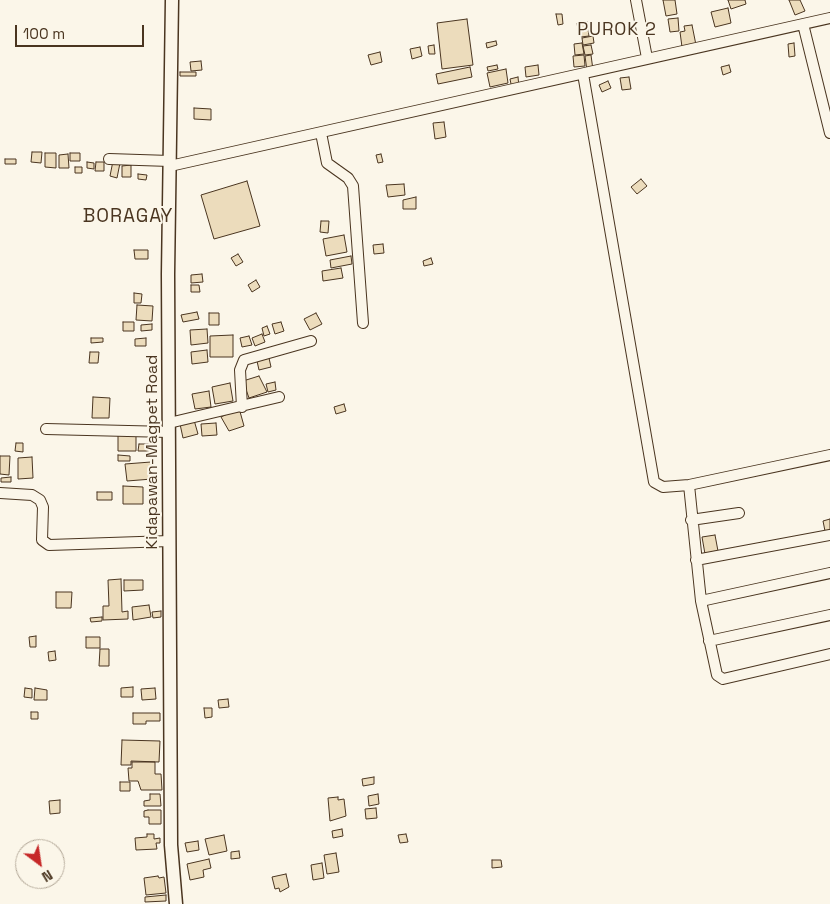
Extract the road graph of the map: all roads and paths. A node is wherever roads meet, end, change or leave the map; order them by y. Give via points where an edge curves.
1 (172, 0) edge
2 (636, 0) edge
3 (830, 18) edge
4 (803, 24) junction
5 (647, 58) junction
6 (583, 74) junction
7 (321, 133) junction
8 (830, 133) edge
9 (109, 159) dead end
10 (170, 163) junction
11 (363, 323) dead end
12 (311, 341) dead end
13 (279, 397) dead end
14 (242, 407) junction
15 (169, 428) junction
16 (46, 429) dead end
17 (830, 455) edge
18 (689, 485) junction
19 (0, 493) edge
20 (739, 513) dead end
21 (691, 520) junction
22 (830, 535) edge
23 (170, 541) junction
24 (696, 560) junction
25 (830, 573) edge
26 (701, 601) junction
27 (830, 615) edge
28 (709, 641) junction
29 (830, 654) edge
30 (176, 904) edge

1 - 10 main road, Kidapawan-Magpet Road
2 - 5 street
3 - 4 street
4 - 5 street
4 - 8 street
5 - 6 street
6 - 7 street
6 - 18 street via 652,478 663,487
7 - 10 street
7 - 11 street via 327,163 348,178 353,186
9 - 10 street
10 - 15 main road, Kidapawan-Magpet Road
12 - 14 street via 244,360 240,370
13 - 14 street
14 - 15 street
15 - 16 street
15 - 23 main road, Kidapawan-Magpet Road
17 - 18 street
18 - 21 street
19 - 23 street via 32,495 40,500 43,507 42,540 49,544
20 - 21 street
21 - 24 street
22 - 24 street
23 - 30 main road, Kidapawan-Magpet Road via 171,845
24 - 26 street
25 - 26 street
26 - 28 street
27 - 28 street
28 - 29 street via 717,675 723,680

